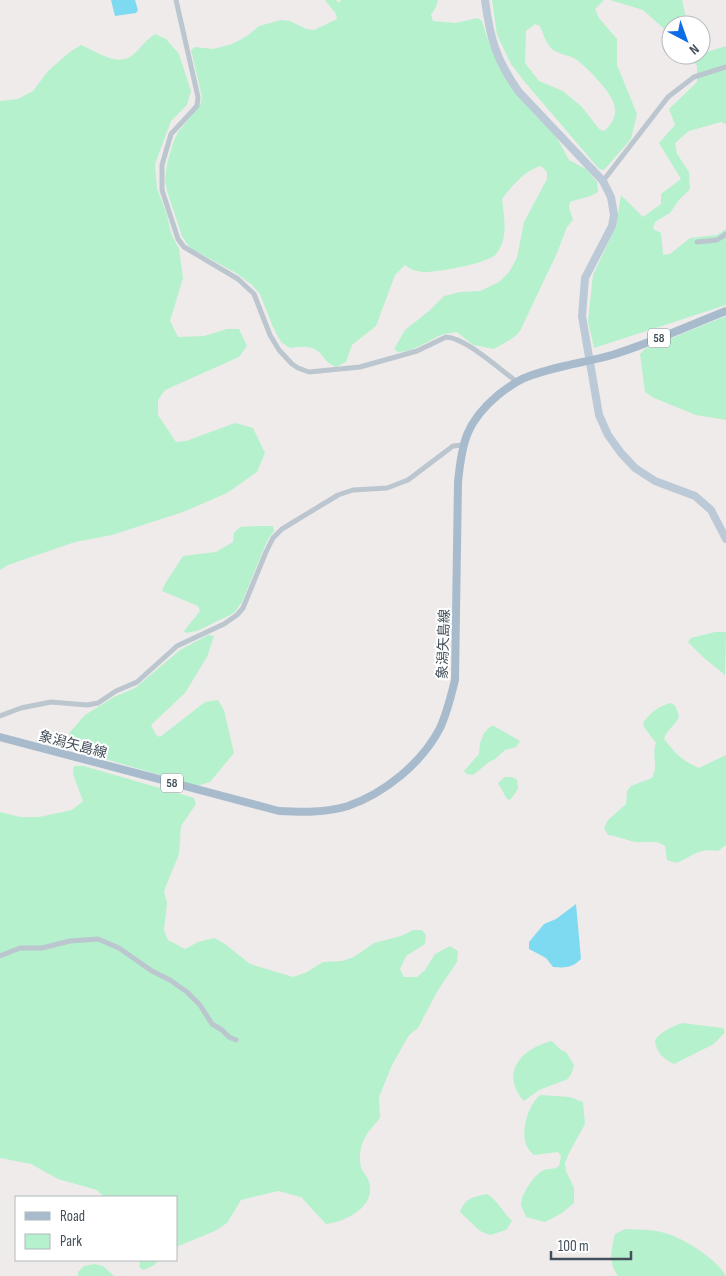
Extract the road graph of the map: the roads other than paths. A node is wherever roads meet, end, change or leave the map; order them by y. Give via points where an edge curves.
1 (176, 0) edge
2 (485, 0) edge
3 (726, 67) edge
4 (603, 181) junction
5 (726, 234) edge
6 (697, 242) dead end
7 (726, 311) edge
8 (590, 361) junction
9 (516, 381) junction
10 (463, 445) junction
11 (726, 539) edge
12 (0, 716) edge
13 (0, 737) edge
14 (0, 956) edge
15 (236, 1040) dead end

1 - 9 street via 198,97 197,106 171,134 162,165 162,190 178,239 184,247 238,279 254,294 270,335 298,368 310,372 360,367 417,351 450,337 470,346
2 - 4 street via 496,52 511,80
3 - 4 street via 694,77 668,98
4 - 8 street via 612,197 614,215 612,226 585,278 582,316
5 - 6 street via 717,240
7 - 8 main road, 象潟矢島線 / 58 via 635,348
8 - 9 main road, 象潟矢島線 / 58
8 - 11 street via 599,415 621,453 634,468 655,481 695,496 711,510
9 - 10 main road, 象潟矢島線 / 58 via 485,406 474,420
10 - 12 street via 453,446 408,480 387,488 353,490 338,495 282,529 273,538 237,615 177,646 137,682 98,703 51,702
10 - 13 main road, 象潟矢島線 / 58 via 458,482 455,680 449,705 430,744 407,769 385,786 347,806 318,811 279,811
14 - 15 street via 20,948 42,948 98,939 119,948 181,988 200,1005 212,1024

